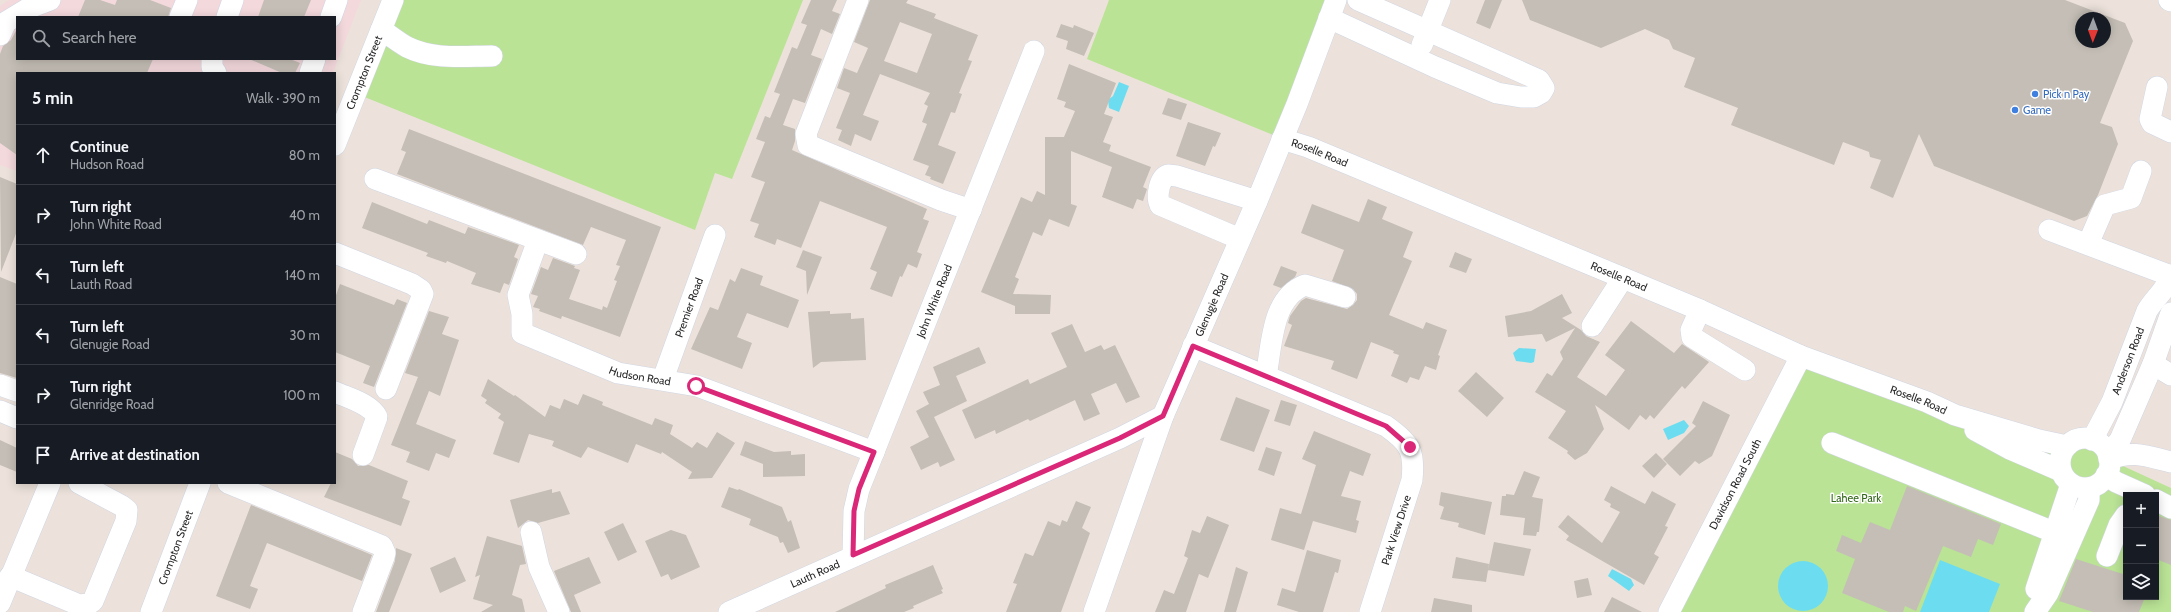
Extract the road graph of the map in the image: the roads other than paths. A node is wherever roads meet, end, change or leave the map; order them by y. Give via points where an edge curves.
1 (50, 0) edge
2 (187, 0) edge
3 (233, 0) edge
4 (337, 0) edge
5 (393, 0) edge
6 (858, 0) edge
7 (1358, 0) edge
8 (1440, 0) edge
9 (1332, 9) edge
10 (180, 16) edge
11 (227, 16) edge
12 (330, 16) edge
13 (381, 30) junction
14 (0, 35) edge
15 (1437, 36) junction
16 (1034, 51) dead end
17 (492, 56) dead end
18 (1416, 59) junction
19 (212, 60) edge
20 (315, 60) edge
21 (1435, 67) junction
22 (215, 72) edge
23 (310, 72) edge
24 (2157, 87) dead end
25 (339, 122) edge
26 (2171, 132) edge
27 (336, 139) edge
28 (1282, 139) junction
29 (2141, 171) dead end
30 (374, 178) dead end
31 (1257, 201) junction
32 (971, 210) junction
33 (2049, 230) dead end
34 (715, 235) dead end
35 (1240, 239) junction
36 (538, 240) junction
37 (2088, 244) junction
38 (336, 253) edge
39 (576, 254) dead end
40 (1623, 278) junction
41 (2170, 284) edge
42 (1345, 297) dead end
43 (1700, 310) junction
44 (2171, 313) edge
45 (1592, 326) dead end
46 (1193, 346) junction
47 (1801, 356) junction
48 (2153, 364) junction
49 (1745, 370) dead end
50 (2171, 375) edge
51 (1266, 376) junction
52 (663, 379) junction
53 (0, 385) edge
54 (386, 389) dead end
55 (16, 391) edge
56 (336, 392) edge
57 (0, 412) edge
58 (1955, 415) junction
59 (1163, 416) junction
60 (16, 418) edge
61 (2092, 440) junction
62 (1832, 443) dead end
63 (2067, 446) junction
64 (874, 452) junction
65 (363, 455) dead end
66 (2108, 462) junction
67 (2171, 462) edge
68 (2074, 481) junction
69 (50, 484) edge
70 (81, 484) edge
71 (230, 484) edge
72 (194, 485) edge
73 (2138, 492) edge
74 (2159, 502) edge
75 (2171, 508) edge
76 (2123, 519) edge
77 (531, 532) dead end
78 (2063, 535) junction
79 (853, 555) junction
80 (2107, 556) dead end
81 (10, 576) junction
82 (0, 603) edge
83 (151, 612) edge
84 (363, 612) edge
85 (560, 612) edge
86 (729, 612) edge
87 (1094, 612) edge
88 (1370, 612) edge
89 (1669, 612) edge
90 (2035, 612) edge

1 - 14 street via 29,8 6,22
2 - 10 street
3 - 11 street
4 - 12 street
5 - 13 street, Crompton Street
6 - 32 street via 806,134 808,145
7 - 15 street
8 - 15 street
9 - 18 street
9 - 28 street, Glenugie Road
13 - 17 street via 423,53 440,56
13 - 25 street, Crompton Street
15 - 18 street
15 - 21 street
15 - 21 street via 1538,80 1544,88 1534,97 1497,94
16 - 32 street, John White Road
18 - 21 street
19 - 22 street
20 - 23 street
24 - 26 street via 2150,119 2152,123
25 - 27 street, Crompton Street
28 - 31 street, Glenugie Road
28 - 40 street, Roselle Road via 1308,147
29 - 37 street via 2131,198 2105,205
30 - 36 street
31 - 35 street, Glenugie Road
31 - 35 street via 1177,176 1168,174 1162,179 1158,199 1160,205
32 - 64 street, John White Road
33 - 37 street
34 - 52 street, Premier Road
35 - 46 street, Glenugie Road
36 - 39 street
36 - 52 street, Hudson Road via 518,295 522,333 618,373
37 - 41 street
38 - 54 street via 412,284 423,294
40 - 43 street, Roselle Road
40 - 45 street
41 - 61 street, Anderson Road via 2147,311 2112,402
42 - 51 street via 1305,285 1287,297 1275,325
43 - 47 street, Roselle Road
43 - 49 street via 1691,330 1692,337
44 - 48 street, Anderson Road
46 - 51 street
46 - 59 street, Glenugie Road
47 - 58 street, Roselle Road via 1927,402
47 - 89 street, Davidson Road South
48 - 50 street
48 - 66 street, Anderson Road
51 - 88 street, Park View Drive via 1386,426 1410,447 1413,458 1412,480
52 - 64 street, Hudson Road via 696,386
53 - 55 street
56 - 65 street via 375,412 377,417
57 - 60 street
58 - 63 street, Roselle Road
58 - 68 street, Roselle Road via 1983,436
59 - 79 street, Lauth Road via 1120,438
59 - 87 street, Glenugie Road
61 - 63 street via 2082,438
61 - 66 street via 2101,445
62 - 78 street
63 - 68 street via 2061,455
64 - 79 street, John White Road via 859,489 854,511
66 - 67 street via 2125,453
66 - 68 street via 2099,483
66 - 73 street via 2116,482
68 - 78 street
69 - 81 street
70 - 81 street via 127,510 126,521 93,601 79,605
71 - 84 street via 382,546 384,556
72 - 83 street, Crompton Street
74 - 75 street
76 - 80 street
77 - 85 street via 539,567
78 - 90 street via 2048,593
79 - 86 street, Lauth Road
81 - 82 street

